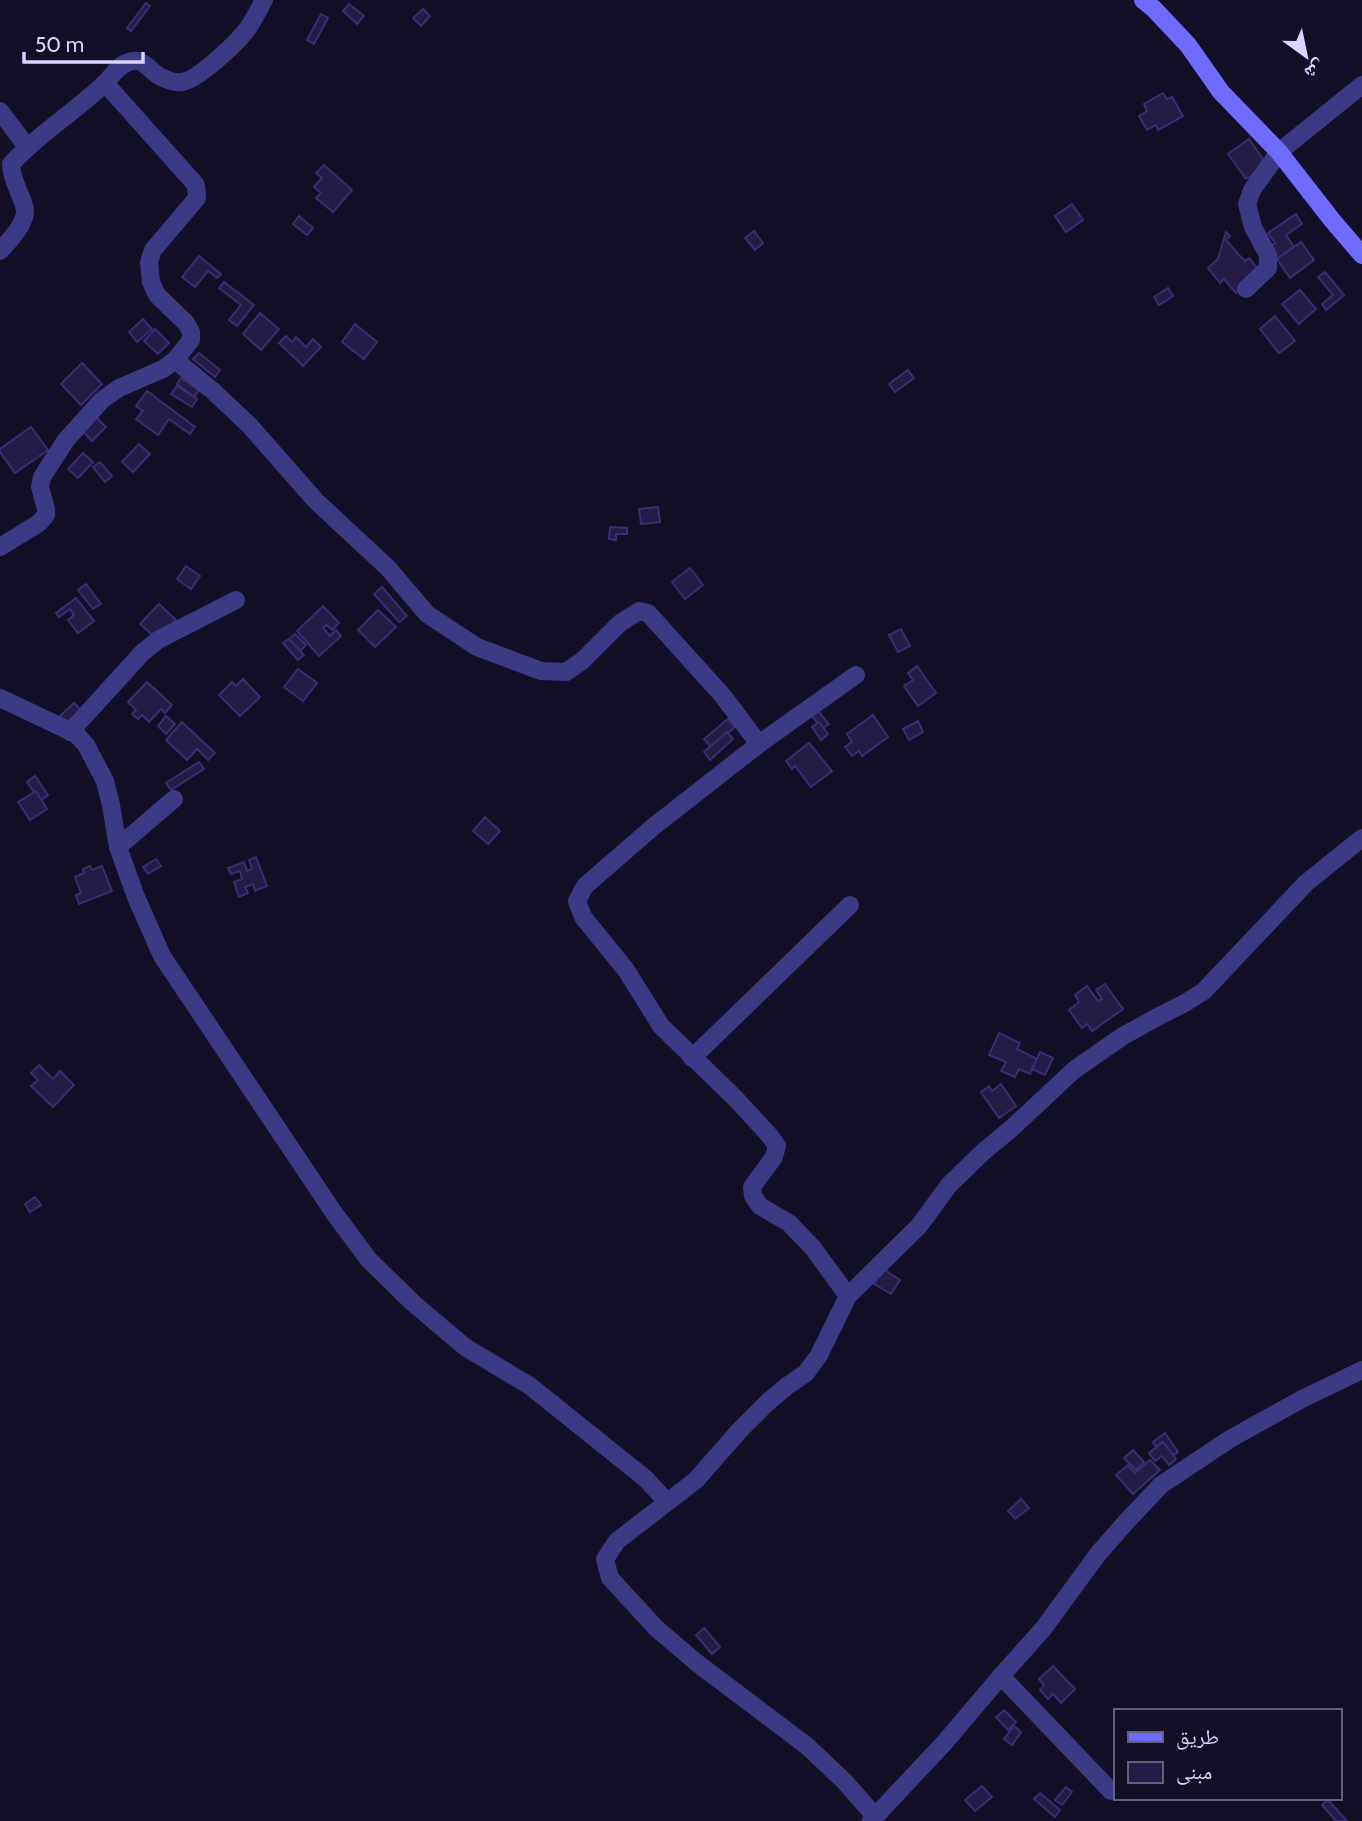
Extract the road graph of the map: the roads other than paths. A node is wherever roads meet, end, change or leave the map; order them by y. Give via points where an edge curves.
1 (264, 0) edge
2 (1143, 0) edge
3 (105, 83) junction
4 (1362, 85) edge
5 (0, 111) edge
6 (27, 147) junction
7 (1279, 152) junction
8 (0, 251) edge
9 (1362, 255) edge
10 (1246, 289) dead end
11 (175, 360) junction
12 (0, 547) edge
13 (236, 600) dead end
14 (856, 675) dead end
15 (0, 698) edge
16 (70, 732) junction
17 (759, 744) junction
18 (174, 799) dead end
19 (1362, 838) edge
20 (118, 847) junction
21 (850, 905) dead end
22 (692, 1058) junction
23 (848, 1296) junction
24 (1362, 1370) edge
25 (667, 1502) junction
26 (1000, 1676) junction
27 (1111, 1791) dead end
28 (873, 1819) edge

1 - 3 street via 246,30 196,76 175,82 134,60 121,65
2 - 7 street via 1188,45 1221,92
3 - 6 street
3 - 11 street via 196,185 197,198 153,250 149,262 157,295 191,332 191,340
4 - 7 street
5 - 6 street
6 - 8 street via 11,164 25,212
7 - 9 street
7 - 10 street via 1247,204 1268,255 1268,268
11 - 12 street via 102,400 66,440 42,477 46,515
11 - 17 street via 250,426 316,501 442,626 503,657 541,671 566,672 620,623 639,611 648,613 723,696
13 - 16 street via 158,640
14 - 17 street
15 - 16 street
16 - 20 street via 86,745 105,780
17 - 22 street via 653,827 585,886 577,901 583,917 626,970 661,1026
18 - 20 street
19 - 23 street via 1306,883 1203,991 1074,1070 949,1185 919,1226
20 - 25 street via 162,956 369,1260 465,1347 530,1386 646,1479
21 - 22 street
22 - 23 street via 777,1146 752,1187 753,1196 813,1248
23 - 25 street via 806,1373 768,1402 696,1480
24 - 26 street via 1230,1439 1161,1485 1098,1554 1043,1629
25 - 28 street via 617,1541 605,1559 610,1578 656,1628 697,1663 807,1746 844,1781
26 - 27 street
26 - 28 street

